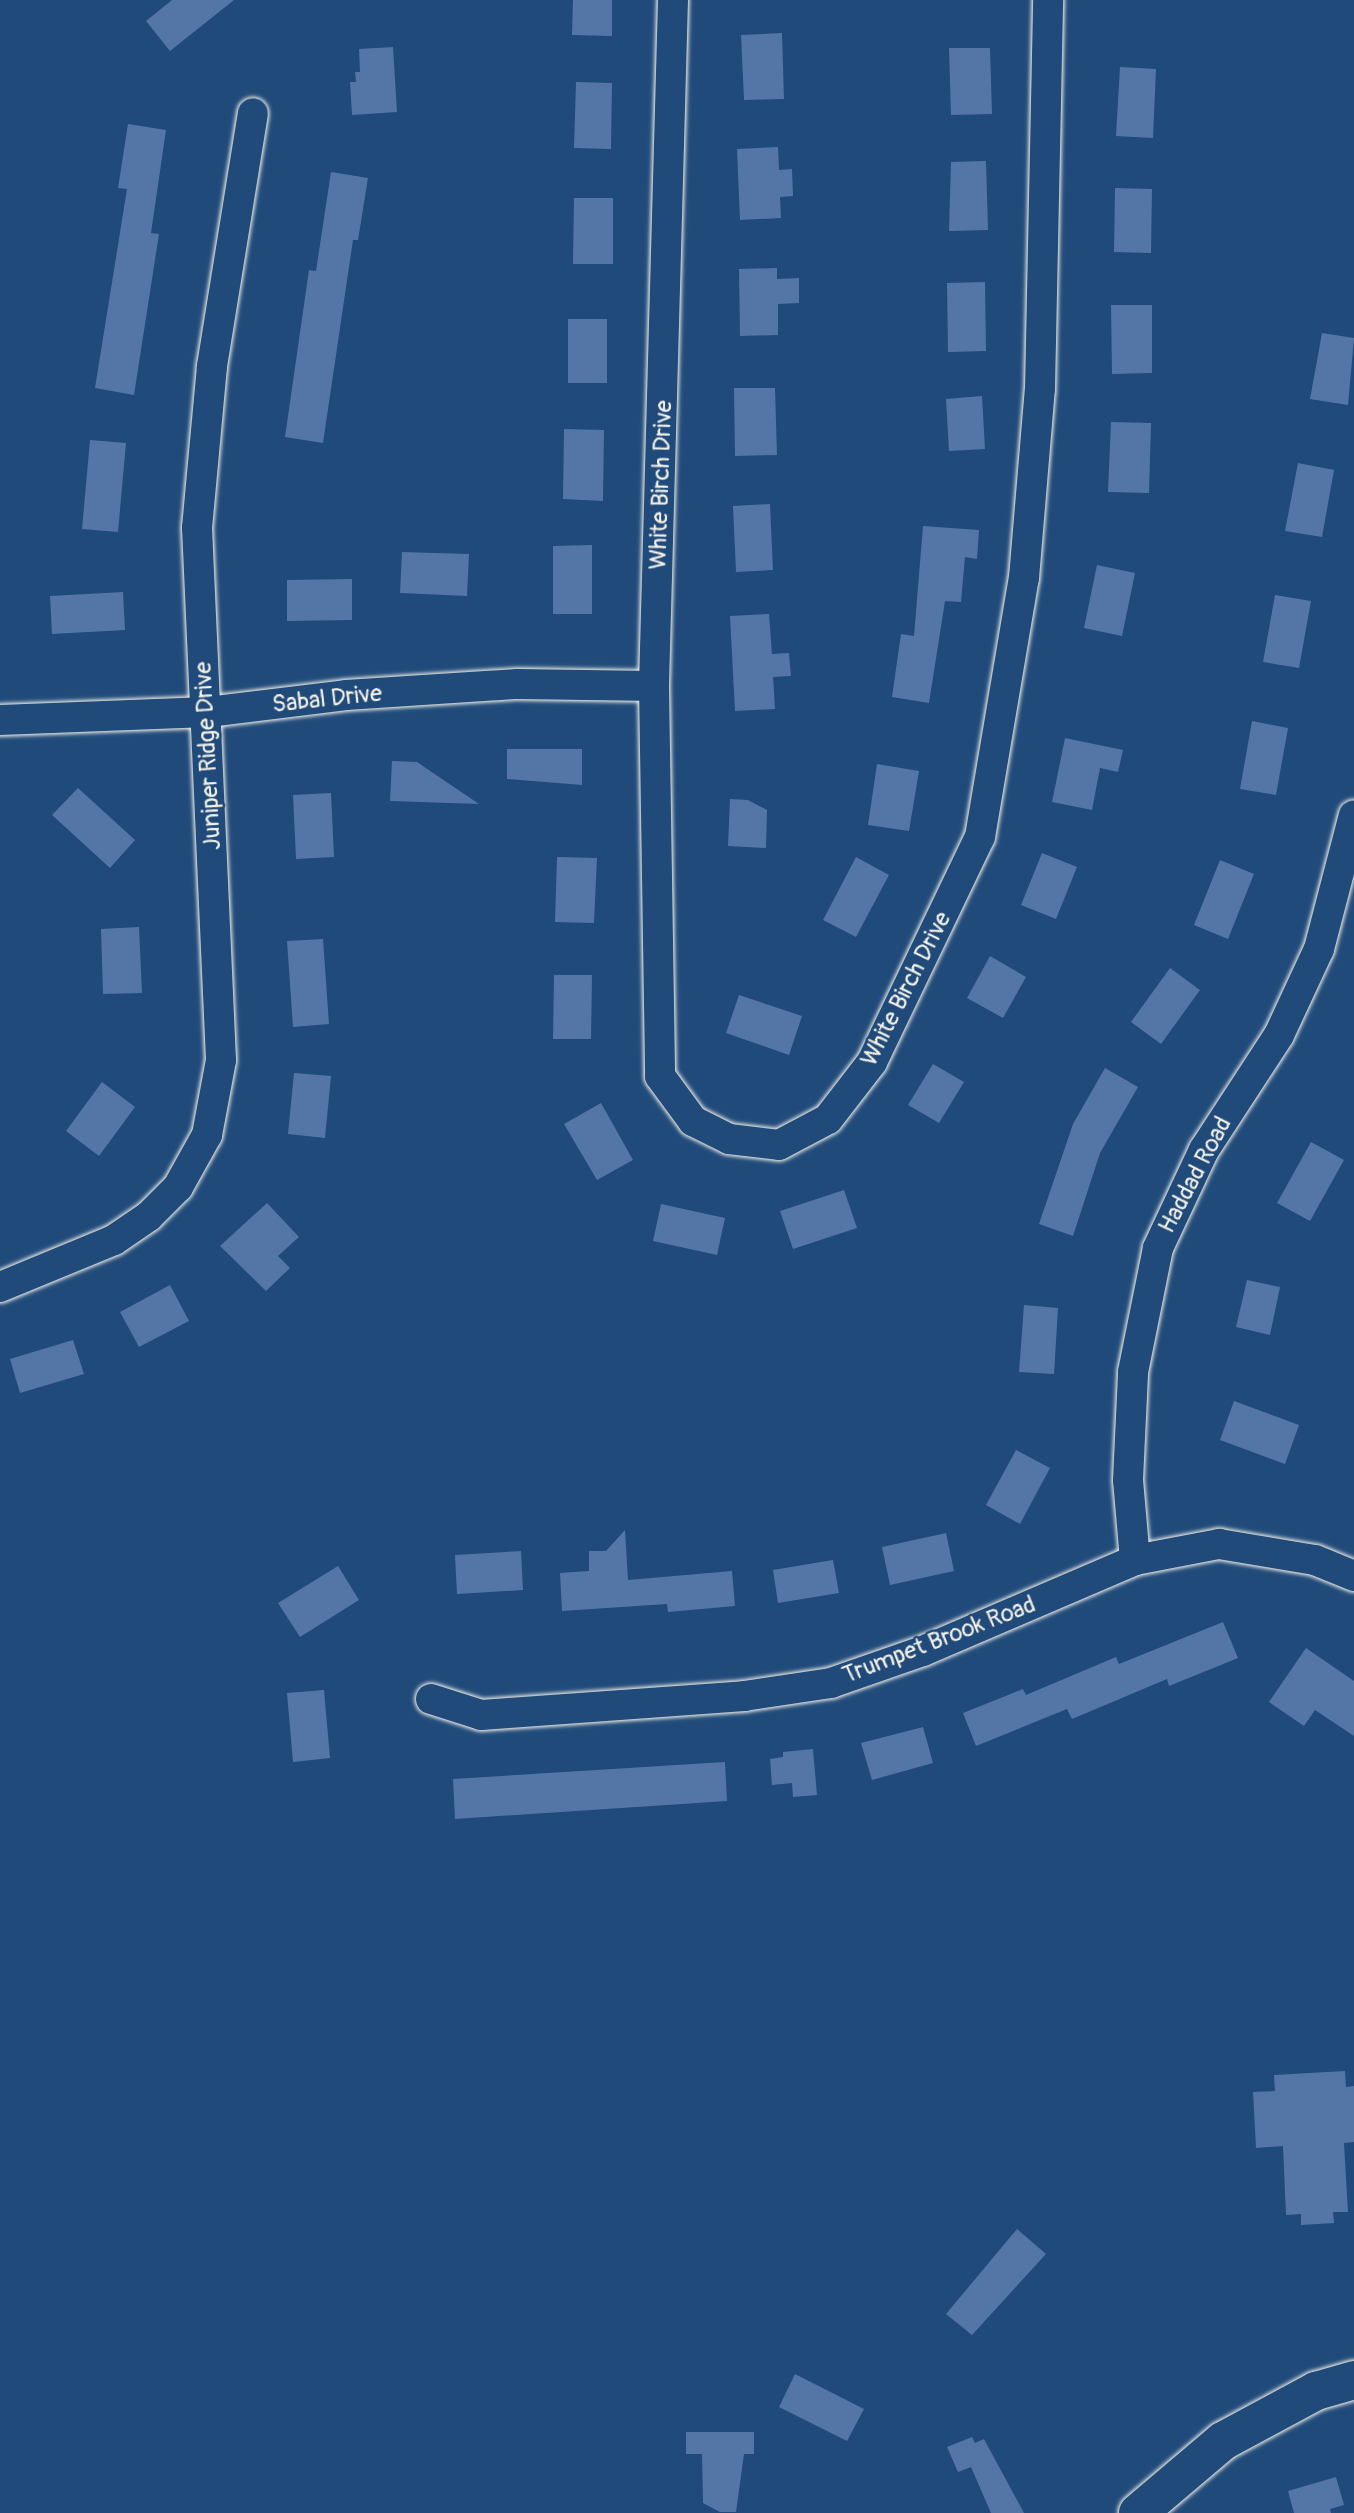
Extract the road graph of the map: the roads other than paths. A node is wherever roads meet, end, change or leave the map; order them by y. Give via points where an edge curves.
1 (673, 0) edge
2 (1048, 0) edge
3 (253, 113) dead end
4 (654, 686) junction
5 (208, 712) junction
6 (0, 720) edge
7 (1354, 815) edge
8 (0, 1287) edge
9 (1135, 1560) junction
10 (1354, 1576) edge
11 (431, 1699) dead end
12 (1354, 2380) edge
13 (1138, 2513) edge

1 - 4 street, White Birch Drive
2 - 4 street, White Birch Drive via 1040,389 1024,578 980,837 872,1062 828,1119 779,1145 729,1139 693,1121 660,1076
3 - 5 street, Juniper Ridge Drive via 212,366 197,528
4 - 5 street, Sabal Drive via 517,684 346,695
5 - 6 street, Sabal Drive
5 - 8 street, Juniper Ridge Drive via 221,1060 208,1135 178,1187 149,1216 114,1240
7 - 9 street, Haddad Road via 1319,949 1279,1035 1204,1150 1158,1248 1133,1372 1128,1480
9 - 10 street, Trumpet Brook Road via 1219,1544 1315,1560
9 - 11 street, Trumpet Brook Road via 923,1651 831,1683 744,1696 481,1715
12 - 13 main road via 1316,2390 1223,2441

